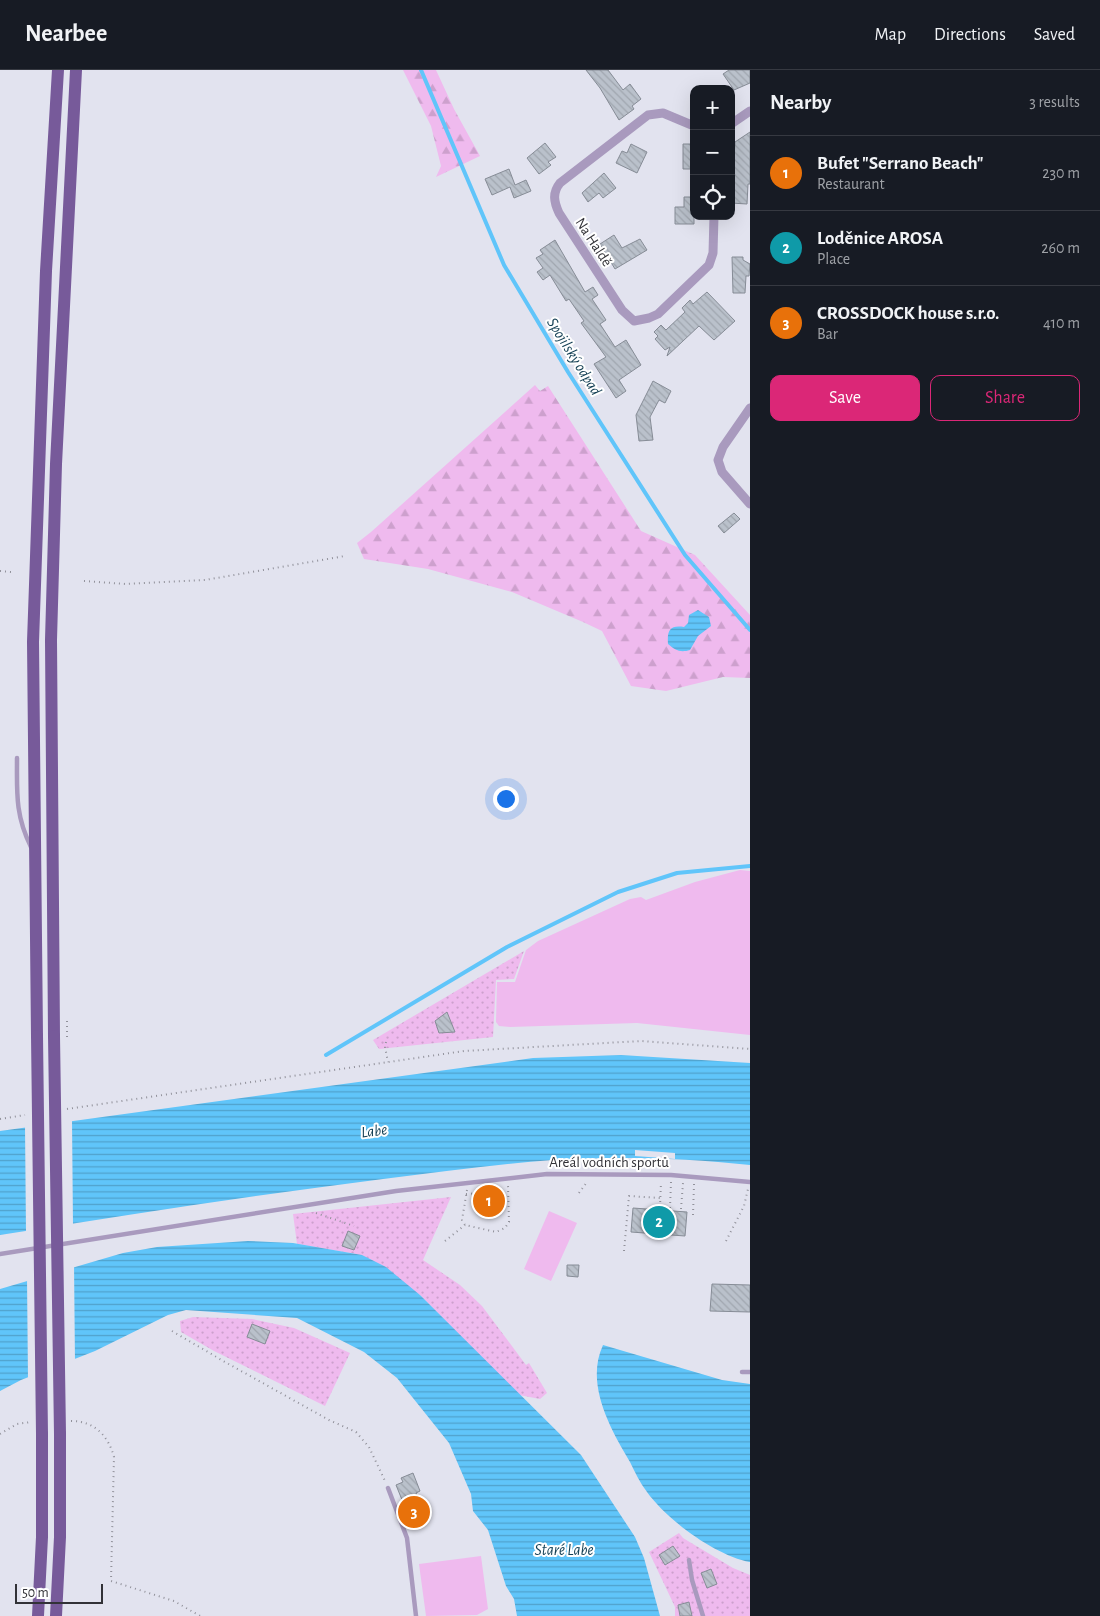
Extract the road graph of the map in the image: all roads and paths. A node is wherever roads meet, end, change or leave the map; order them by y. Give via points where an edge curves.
1 (58, 70) edge
2 (76, 70) edge
3 (750, 111) edge
4 (735, 121) edge
5 (690, 124) edge
6 (714, 220) edge
7 (750, 408) edge
8 (750, 504) edge
9 (345, 556) dead end
10 (0, 570) edge
11 (11, 572) dead end
12 (84, 581) dead end
13 (17, 758) dead end
14 (34, 852) junction
15 (67, 1015) dead end
16 (67, 1036) dead end
17 (386, 1042) dead end
18 (750, 1049) edge
19 (388, 1062) junction
20 (61, 1110) dead end
21 (32, 1114) dead end
22 (0, 1119) edge
23 (592, 1174) junction
24 (661, 1174) junction
25 (671, 1175) junction
26 (684, 1176) junction
27 (695, 1177) junction
28 (508, 1178) junction
29 (480, 1181) junction
30 (469, 1182) junction
31 (750, 1182) edge
32 (482, 1193) junction
33 (579, 1193) dead end
34 (466, 1194) junction
35 (497, 1194) dead end
36 (660, 1198) junction
37 (306, 1207) junction
38 (660, 1207) dead end
39 (670, 1208) dead end
40 (681, 1209) dead end
41 (693, 1216) dead end
42 (465, 1225) junction
43 (354, 1226) dead end
44 (445, 1241) dead end
45 (726, 1241) dead end
46 (624, 1251) dead end
47 (0, 1254) edge
48 (172, 1331) dead end
49 (742, 1372) dead end
50 (750, 1372) edge
51 (35, 1422) dead end
52 (62, 1428) junction
53 (0, 1434) edge
54 (382, 1472) dead end
55 (388, 1488) dead end
56 (689, 1560) dead end
57 (38, 1616) edge
58 (56, 1616) edge
59 (200, 1616) edge
60 (416, 1616) edge
61 (703, 1616) edge

1 - 14 main road via 38,457 33,642
2 - 52 main road, bridge via 56,454 52,630 54,1036
3 - 4 street
5 - 6 street, Na Haldě via 663,113 648,115 560,183 555,201 559,213 622,310 634,321 658,314 709,265 713,253
7 - 8 street via 723,447 718,460 722,472
9 - 12 path via 205,580 126,584
10 - 11 path
13 - 14 lane via 17,808 22,828
14 - 57 main road, bridge via 42,1434
15 - 16 path
17 - 19 path
18 - 19 path via 614,1041 464,1051
19 - 20 path
21 - 22 path
23 - 24 lane, Areál vodních sportů
23 - 28 lane, Areál vodních sportů
23 - 33 path
24 - 25 lane, Areál vodních sportů
24 - 36 path
25 - 26 lane, Areál vodních sportů
25 - 39 path
26 - 27 lane, Areál vodních sportů
26 - 40 path
27 - 31 lane, Areál vodních sportů
27 - 41 path
28 - 29 lane, Areál vodních sportů
28 - 42 path via 508,1222 505,1228 496,1232
29 - 30 lane, Areál vodních sportů
29 - 32 path
30 - 34 path
30 - 37 lane, Areál vodních sportů
31 - 45 path via 744,1206
32 - 34 path
32 - 35 path
34 - 42 path via 462,1220
36 - 38 path
36 - 46 path via 630,1196
37 - 43 path
37 - 47 lane, Areál vodních sportů
42 - 44 path
48 - 54 path via 328,1420 356,1432 369,1447
49 - 50 lane
51 - 53 path via 17,1424
52 - 58 main road
52 - 59 path via 83,1421 103,1434 112,1448 111,1581 174,1601
55 - 60 lane via 407,1538
56 - 61 lane

